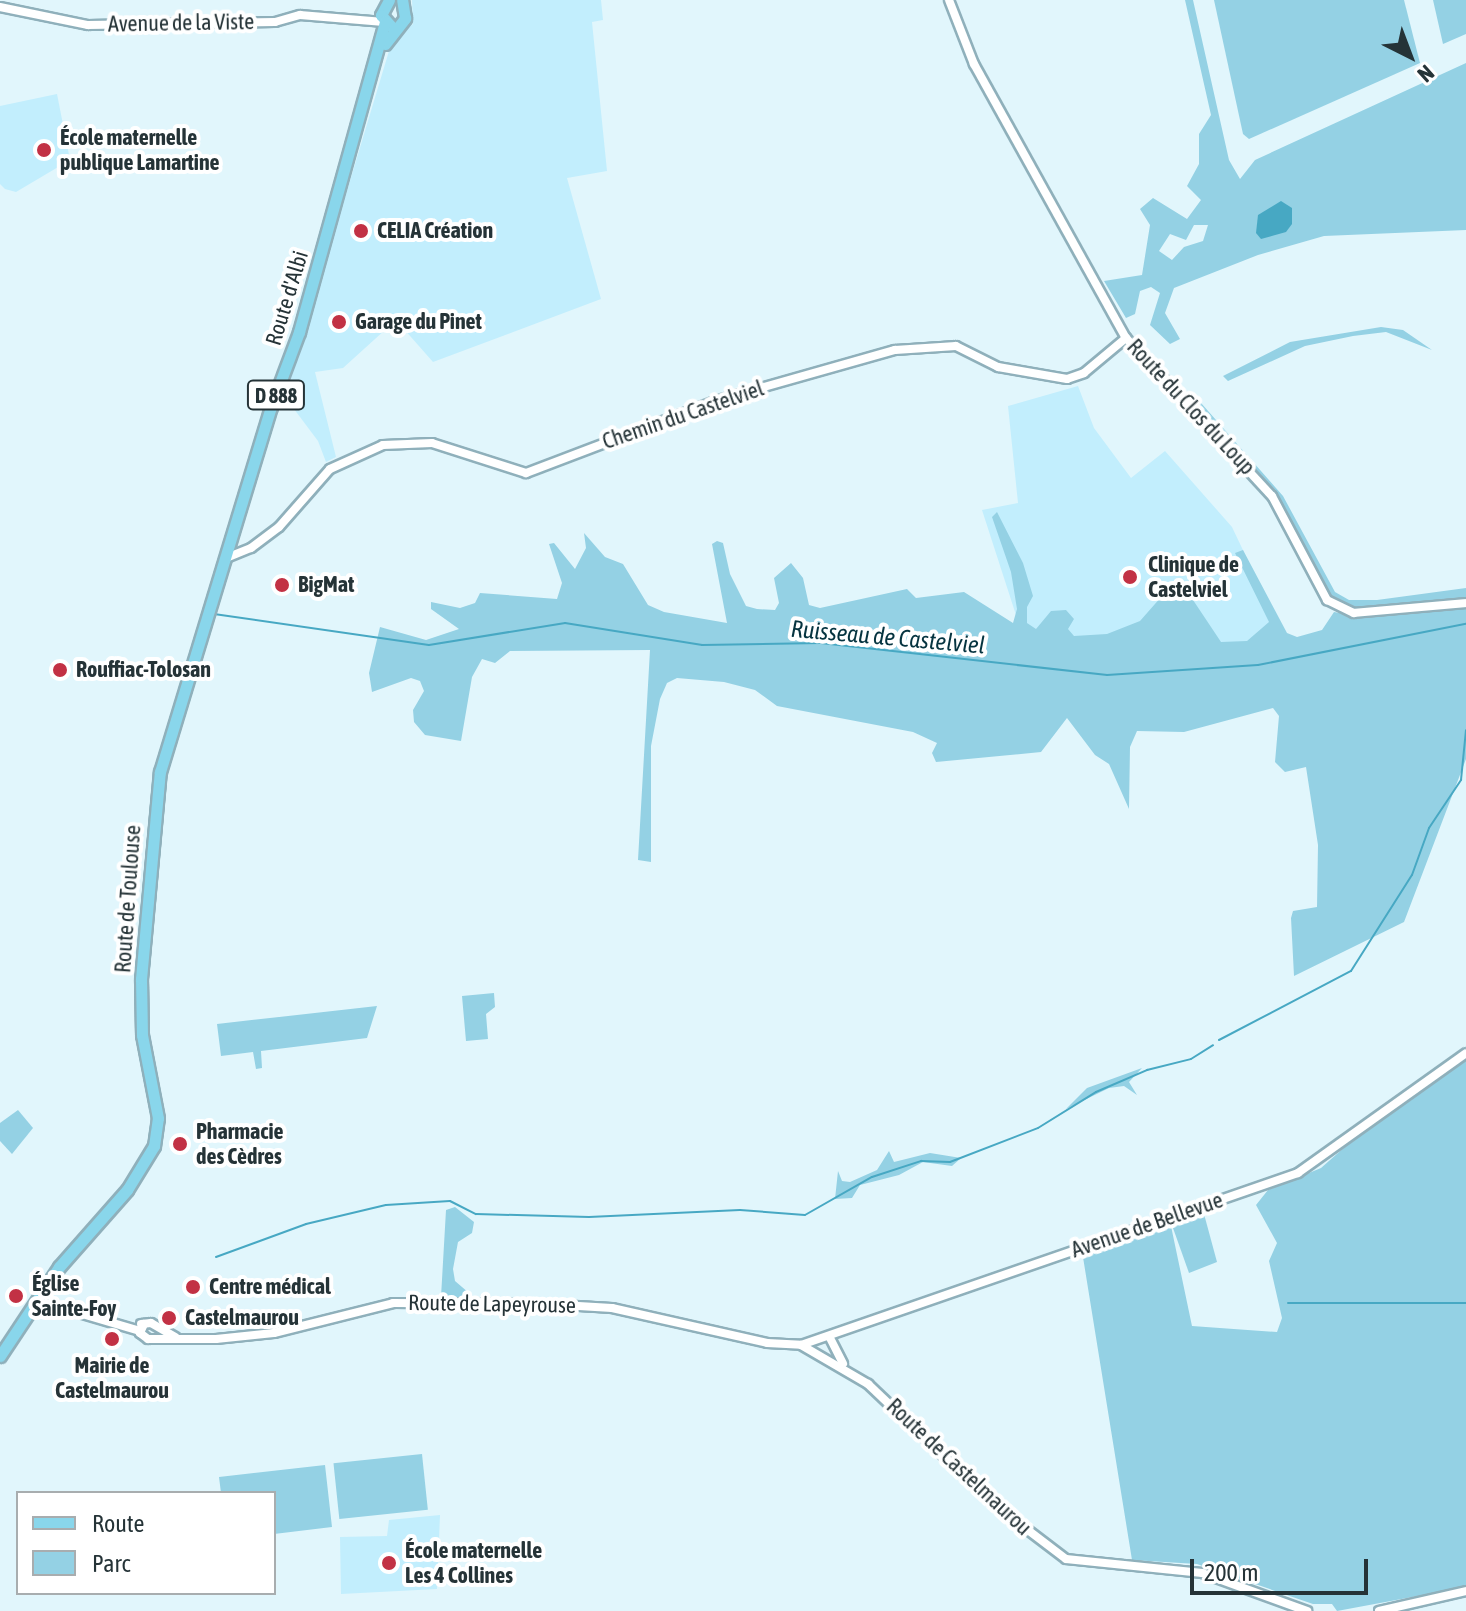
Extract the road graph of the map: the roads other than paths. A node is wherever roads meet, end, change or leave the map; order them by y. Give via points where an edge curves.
1 (949, 0) edge
2 (402, 2) edge
3 (387, 3) edge
4 (0, 7) edge
5 (362, 18) junction
6 (384, 22) junction
7 (399, 25) junction
8 (379, 55) junction
9 (1126, 338) junction
10 (231, 541) junction
11 (262, 541) junction
12 (226, 558) junction
13 (1466, 603) edge
14 (170, 733) joint
15 (1466, 1053) edge
16 (38, 1301) junction
17 (155, 1327) junction
18 (142, 1328) junction
19 (151, 1338) junction
20 (183, 1339) junction
21 (830, 1341) junction
22 (801, 1345) junction
23 (822, 1355) junction
24 (0, 1356) edge
25 (846, 1368) junction
26 (1466, 1591) edge
27 (1307, 1611) edge
28 (1379, 1611) edge

1 - 9 street, Route du Clos du Loup via 974,64
2 - 3 main road
2 - 7 main road via 406,15
3 - 5 street, Avenue de la Viste
3 - 6 main road, Route d'Albi
4 - 5 street, Avenue de la Viste via 88,25 275,22 300,15
5 - 6 street, Avenue de la Viste
6 - 7 main road
6 - 8 main road, Route d'Albi / D 888
7 - 8 main road, Route d'Albi / D 888
8 - 10 main road, Route d'Albi / D 888
9 - 11 street, Chemin du Castelviel via 1084,373 1067,379 998,367 956,346 895,350 718,400 526,473 432,443 383,445 330,469
9 - 13 street, Route du Clos du Loup via 1272,496 1334,606 1365,613
10 - 11 street via 243,546
10 - 12 main road, Route d'Albi / D 888
11 - 12 street, Chemin du Castelviel
12 - 14 main road, Route d'Albi / D 888
14 - 16 main road, Route de Toulouse / D 888 via 155,811 142,965 142,1035 158,1118 154,1146 146,1166
15 - 21 street, Avenue de Bellevue via 1298,1173
16 - 18 street
16 - 24 main road, D 888
17 - 18 street, Route de Lapeyrouse
17 - 19 street
17 - 20 street, Route de Lapeyrouse
18 - 19 street
19 - 20 street, Route de Lapeyrouse
20 - 22 street, Route de Lapeyrouse via 267,1334 393,1303 581,1306
21 - 22 street, Avenue de Bellevue
21 - 23 street
21 - 25 street, Route de Castelmaurou
22 - 23 street, Route de Castelmaurou
23 - 25 street, Route de Castelmaurou
25 - 27 street, Route de Castelmaurou via 914,1423 1016,1523 1066,1559 1202,1573
26 - 28 street

